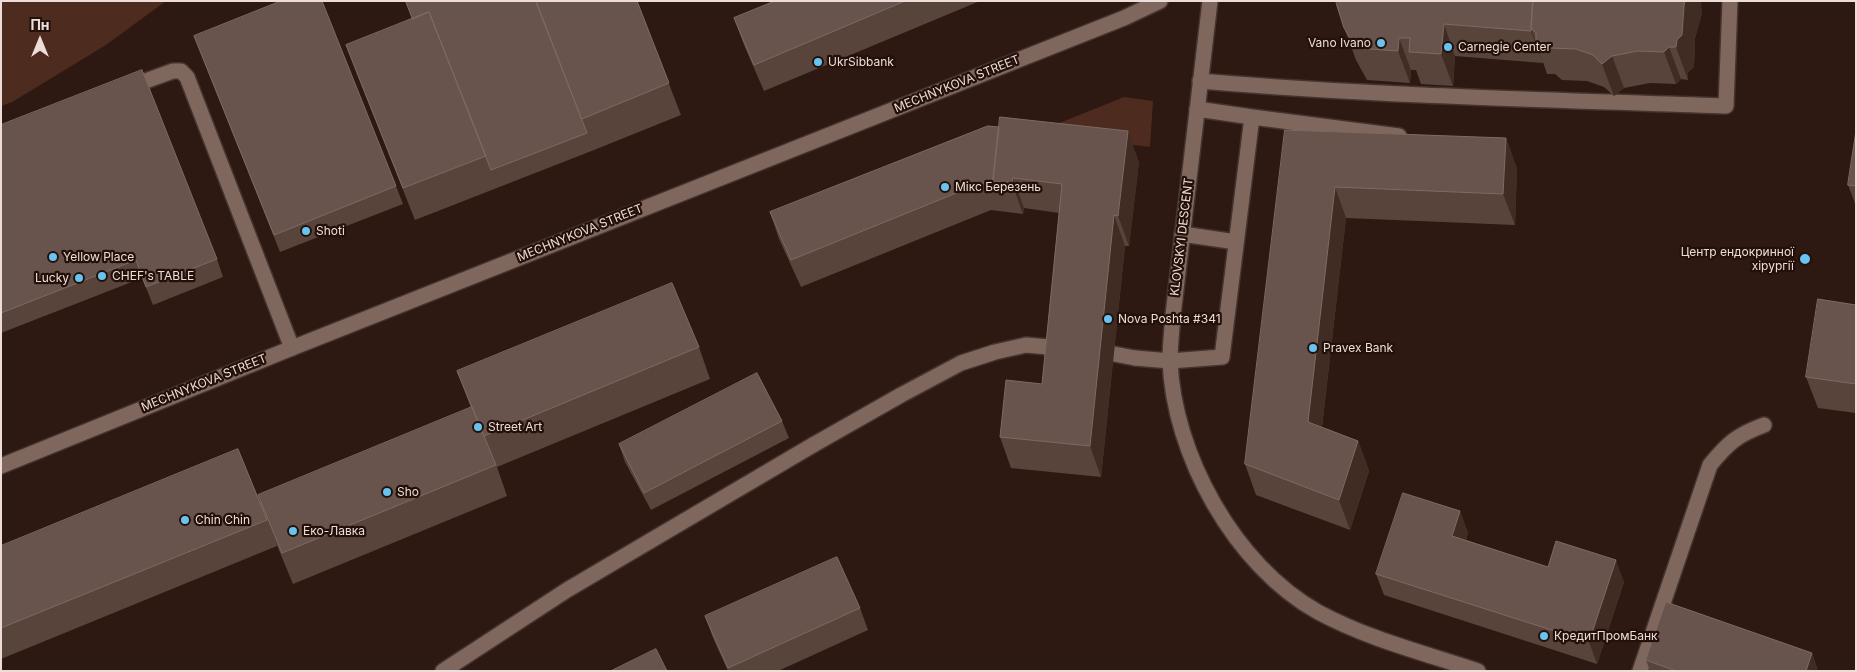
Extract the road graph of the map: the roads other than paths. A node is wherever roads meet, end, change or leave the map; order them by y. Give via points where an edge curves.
1 (1160, 1) edge
2 (1210, 1) edge
3 (1730, 1) edge
4 (1200, 82) junction
5 (111, 94) edge
6 (1197, 109) junction
7 (1252, 117) junction
8 (1414, 138) edge
9 (1182, 234) junction
10 (1236, 242) junction
11 (292, 348) junction
12 (1060, 348) edge
13 (1114, 354) dead end
14 (1170, 361) junction
15 (1764, 425) dead end
16 (1, 466) edge
17 (443, 671) edge
18 (1478, 671) edge
19 (1640, 671) edge

1 - 11 street, MECHNYKOVA STREET
2 - 4 street, KLOVSKYI DESCENT
3 - 4 street via 1726,106 1403,94
4 - 6 street, KLOVSKYI DESCENT
5 - 11 street via 173,71 181,71 187,77
6 - 7 street
6 - 9 street, KLOVSKYI DESCENT
7 - 8 street
7 - 10 street
9 - 10 street
9 - 14 street, KLOVSKYI DESCENT
10 - 14 street via 1222,357
11 - 16 street, MECHNYKOVA STREET
12 - 17 street via 1026,345 961,363 813,445 567,590
13 - 14 street
14 - 18 street, KLOVSKYI DESCENT via 1174,398 1201,482 1246,550 1276,583 1317,611 1362,632
15 - 19 street via 1744,432 1710,465

